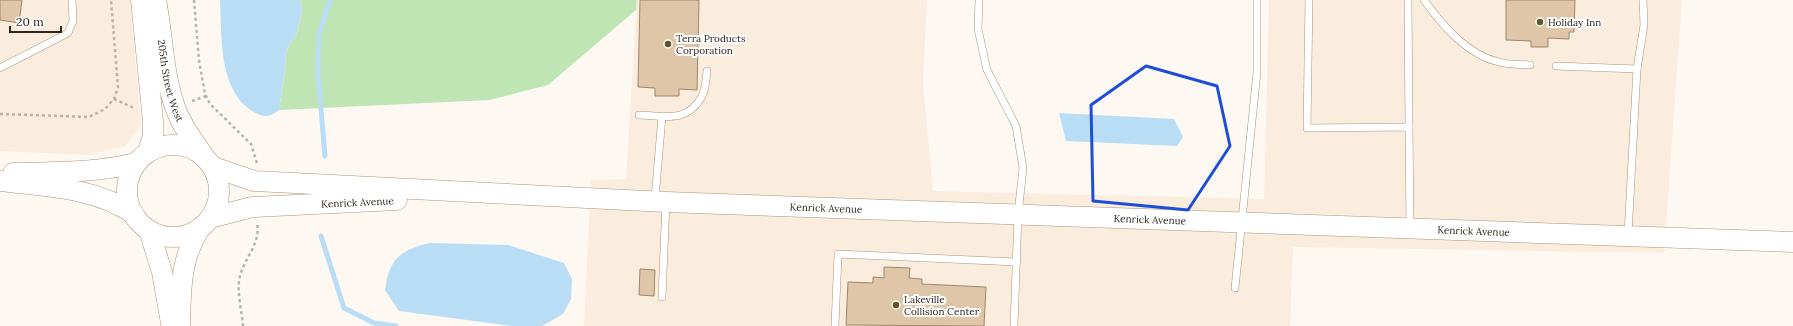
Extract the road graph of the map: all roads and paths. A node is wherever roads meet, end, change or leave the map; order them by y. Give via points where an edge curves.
1 (72, 0) edge
2 (111, 0) edge
3 (141, 0) edge
4 (156, 0) edge
5 (979, 0) edge
6 (1257, 0) edge
7 (1309, 0) edge
8 (1408, 0) edge
9 (1424, 0) edge
10 (1643, 0) edge
11 (1530, 65) dead end
12 (1556, 66) dead end
13 (0, 68) edge
14 (1636, 69) junction
15 (707, 71) dead end
16 (0, 114) edge
17 (639, 115) dead end
18 (662, 116) junction
19 (1409, 127) junction
20 (142, 158) junction
21 (208, 161) junction
22 (0, 173) edge
23 (0, 181) edge
24 (507, 195) junction
25 (661, 202) junction
26 (134, 214) junction
27 (1018, 214) junction
28 (205, 223) junction
29 (1243, 223) junction
30 (1410, 228) junction
31 (149, 230) junction
32 (1628, 236) junction
33 (1793, 242) edge
34 (1017, 262) junction
35 (1235, 288) dead end
36 (662, 297) dead end
37 (171, 326) edge
38 (180, 326) edge
39 (835, 326) edge
40 (1014, 326) edge

1 - 13 lane via 73,21 68,33
2 - 16 path via 118,87 114,99 105,109 88,117
3 - 20 street, 205th Street West via 154,121 153,136
4 - 21 street, 205th Street West via 166,71 175,108 186,131
5 - 27 lane via 978,29 987,70 1016,126 1023,168
6 - 29 lane via 1257,72
7 - 19 lane via 1308,128
8 - 19 lane
9 - 11 lane via 1454,36 1477,54 1499,62
10 - 14 lane via 1644,25
12 - 14 lane
14 - 32 lane
15 - 18 lane via 703,95 693,108 684,115
17 - 18 lane
18 - 25 lane
19 - 30 lane
20 - 21 street via 166,145 179,145 192,148
20 - 22 street via 108,169
20 - 26 street via 128,181 127,195
21 - 24 street, Kenrick Avenue via 254,181
21 - 28 street via 218,179 219,193 216,206
23 - 26 street via 88,193 111,201
24 - 25 street, Kenrick Avenue
24 - 28 street, Kenrick Avenue via 252,207
25 - 27 street, Kenrick Avenue
25 - 36 lane
26 - 31 street via 138,222
27 - 29 street, Kenrick Avenue
27 - 34 lane
28 - 31 street via 188,234 175,237 162,236
28 - 38 street via 192,244 182,273
29 - 30 street, Kenrick Avenue
29 - 35 lane
30 - 32 street, Kenrick Avenue
31 - 37 street via 162,272
32 - 33 street, Kenrick Avenue
34 - 39 lane via 838,254
34 - 40 lane

